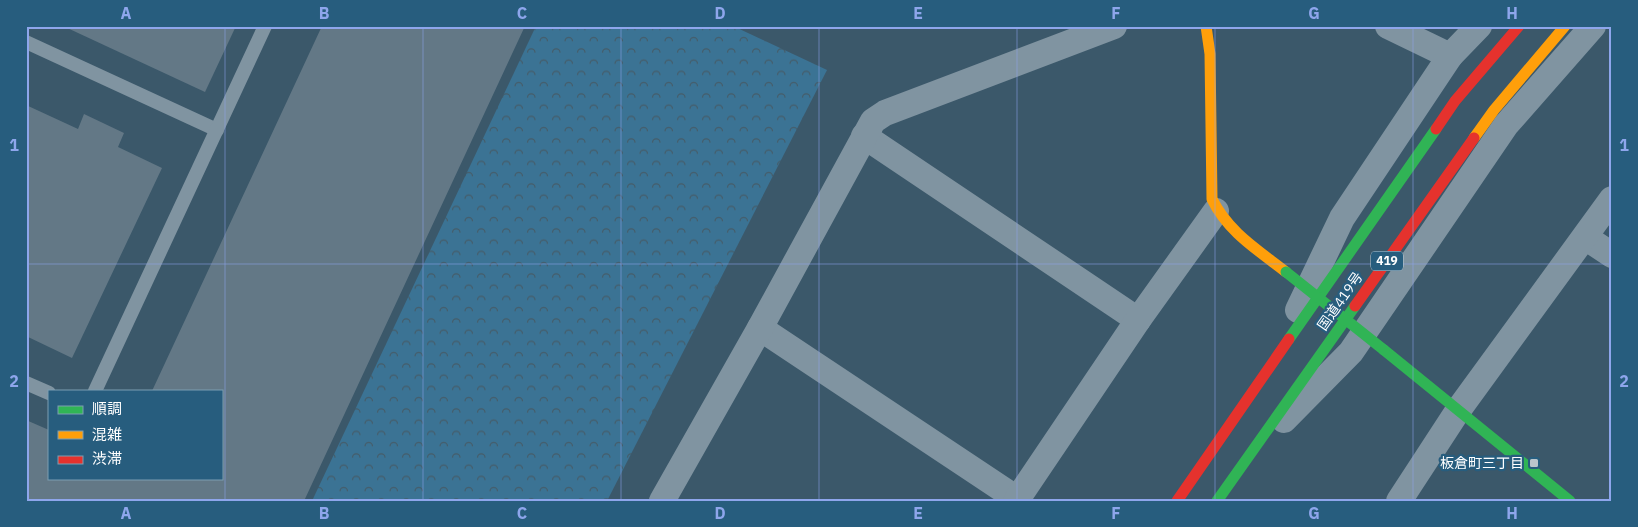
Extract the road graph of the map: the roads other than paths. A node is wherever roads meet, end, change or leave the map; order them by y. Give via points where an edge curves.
1 (265, 26) edge
2 (1114, 26) edge
3 (1206, 26) edge
4 (1388, 26) edge
5 (1479, 26) edge
6 (1519, 26) edge
7 (1565, 26) edge
8 (1593, 26) edge
9 (26, 42) edge
10 (1450, 56) junction
11 (217, 130) junction
12 (864, 136) junction
13 (1612, 200) edge
14 (1216, 211) junction
15 (1585, 237) junction
16 (1612, 255) edge
17 (1138, 320) junction
18 (760, 328) junction
19 (1266, 373) junction
20 (26, 383) edge
21 (95, 390) edge
22 (48, 394) edge
23 (1459, 409) junction
24 (1245, 461) junction
25 (1016, 500) edge
26 (662, 501) edge
27 (1177, 501) edge
28 (1217, 501) edge
29 (1398, 501) edge
30 (1570, 501) edge

1 - 11 lane
2 - 12 street via 885,113 872,121
3 - 14 main road via 1210,54 1212,199
4 - 10 street
5 - 10 street
6 - 19 main road, 国道419号 / 419 via 1455,102
7 - 24 main road, 国道419号 / 419 via 1494,110
8 - 24 street via 1506,125 1351,352
9 - 11 lane
10 - 19 street via 1342,218
11 - 21 lane
12 - 17 street
12 - 18 street
13 - 15 street
14 - 17 street
14 - 23 main road, bridge via 1226,225
15 - 16 street
15 - 23 street
17 - 25 street
18 - 25 street
18 - 26 street
19 - 27 main road, 国道419号 / 419
20 - 22 lane
23 - 29 street
23 - 30 main road
24 - 28 main road, 国道419号 / 419

